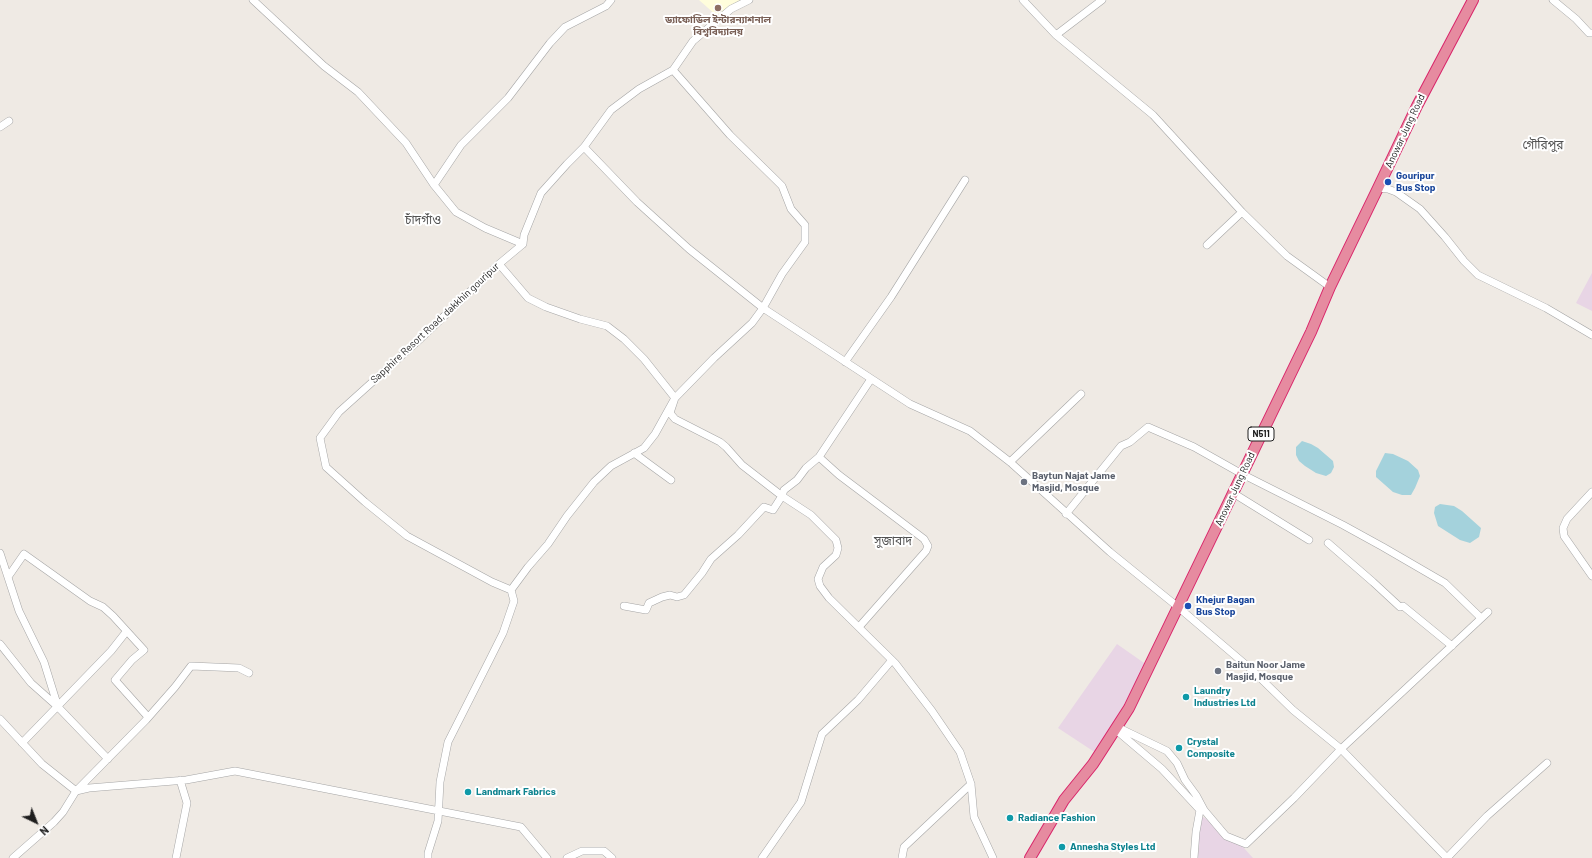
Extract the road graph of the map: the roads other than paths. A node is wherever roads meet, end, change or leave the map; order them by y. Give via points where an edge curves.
1 (253, 0) edge
2 (611, 0) edge
3 (749, 0) edge
4 (1023, 0) edge
5 (1102, 0) edge
6 (1473, 0) edge
7 (1553, 0) edge
8 (740, 2) edge
9 (1592, 33) edge
10 (1056, 35) junction
11 (673, 70) junction
12 (9, 121) dead end
13 (0, 128) edge
14 (584, 147) junction
15 (965, 180) dead end
16 (434, 186) junction
17 (1378, 188) junction
18 (1242, 212) junction
19 (524, 244) junction
20 (1207, 246) dead end
21 (499, 264) junction
22 (1330, 286) junction
23 (763, 308) junction
24 (1592, 335) edge
25 (846, 362) junction
26 (871, 379) junction
27 (1081, 394) dead end
28 (675, 398) junction
29 (634, 453) junction
30 (819, 458) junction
31 (1010, 462) junction
32 (1242, 474) junction
33 (670, 480) dead end
34 (1592, 492) edge
35 (1233, 493) junction
36 (782, 496) junction
37 (1066, 514) junction
38 (1309, 540) dead end
39 (1328, 543) dead end
40 (0, 553) edge
41 (1592, 576) edge
42 (8, 577) junction
43 (511, 590) junction
44 (624, 606) dead end
45 (1178, 607) junction
46 (1488, 612) dead end
47 (1481, 618) junction
48 (859, 627) junction
49 (126, 632) junction
50 (0, 644) edge
51 (1452, 646) junction
52 (892, 660) junction
53 (249, 672) dead end
54 (58, 707) junction
55 (148, 717) junction
56 (0, 719) edge
57 (1116, 729) junction
58 (22, 743) junction
59 (1341, 749) junction
60 (108, 759) junction
61 (1547, 763) dead end
62 (180, 780) junction
63 (971, 784) junction
64 (76, 791) junction
65 (440, 811) junction
66 (13, 858) edge
67 (176, 858) edge
68 (428, 858) edge
69 (547, 858) edge
70 (567, 858) edge
71 (612, 858) edge
72 (762, 858) edge
73 (902, 858) edge
74 (993, 858) edge
75 (1030, 858) edge
76 (1194, 858) edge
77 (1447, 858) edge

1 - 16 street via 324,66 358,92 406,144
2 - 16 street via 606,6 565,27 508,98 461,145
3 - 8 street
4 - 10 street
5 - 10 street
6 - 17 highway, Anowar Jung Road / N511 via 1417,106
7 - 9 street
8 - 11 street via 693,41
10 - 18 street via 1153,115
11 - 14 street via 639,89 612,110
11 - 23 street via 730,134 782,186 791,209 804,225 805,242 782,274
12 - 13 street
14 - 19 street via 541,193 524,234
14 - 23 street via 637,202 683,244
15 - 25 street via 891,297
16 - 19 street via 456,212 485,228
17 - 22 highway, Anowar Jung Road / N511
17 - 24 street via 1396,192 1420,209 1478,274 1546,308
18 - 20 street
18 - 22 street via 1287,256
19 - 21 street, Sapphire Resort Road, dakkhin gouripur
21 - 28 street via 528,298 546,307 607,326 644,359
21 - 43 street, Sapphire Resort Road, dakkhin gouripur via 339,412 320,438 326,467 407,536
22 - 32 highway, Anowar Jung Road / N511 via 1311,332
23 - 25 street
23 - 28 street via 752,323
25 - 26 street
26 - 30 street
26 - 31 street via 910,404 970,431
27 - 31 street
28 - 29 street via 655,434 644,448
28 - 36 street via 670,413 675,419 720,442 742,465
29 - 33 street
29 - 43 street via 611,466 594,482
30 - 36 street via 784,490
30 - 48 street via 928,543 926,552
31 - 37 street
32 - 35 highway, Anowar Jung Road / N511
32 - 37 street via 1194,447 1148,427 1121,446
32 - 47 street via 1343,525 1445,583
34 - 41 street via 1567,519 1563,528 1564,536
35 - 38 street
35 - 45 highway, Anowar Jung Road / N511
36 - 44 street via 773,510 764,507 710,560 684,596 662,597 649,603 646,610
36 - 48 street via 811,515 836,540 836,555 823,566 818,579 829,598
37 - 45 street
39 - 51 street via 1400,607 1403,606
40 - 42 street
42 - 49 street via 24,554 103,607
42 - 54 street via 19,611 44,662
43 - 65 street via 514,602 502,633 448,742 440,782
45 - 57 highway, Anowar Jung Road / N511 via 1129,708
45 - 59 street via 1252,670 1293,710
46 - 47 street
47 - 51 street
48 - 52 street
49 - 54 street
49 - 55 street via 144,650 115,680
50 - 54 street via 31,683
51 - 59 street
52 - 63 street via 960,752
52 - 72 street via 858,700 822,734 801,802
53 - 55 street via 239,668 191,666
54 - 58 street
54 - 60 street
55 - 60 street
56 - 58 street
57 - 59 street via 1167,751 1177,763 1204,810 1226,836 1246,844
57 - 75 highway, Anowar Jung Road / N511 via 1093,764 1064,800
57 - 76 street via 1162,769 1200,810
58 - 64 street via 42,764
59 - 77 street
60 - 64 street
61 - 77 street via 1487,816
62 - 64 street
62 - 65 street via 234,772
62 - 67 street via 187,803
63 - 73 street via 904,847
63 - 74 street via 974,817
64 - 66 street via 54,822
65 - 68 street
65 - 69 street via 521,827
70 - 71 street via 582,851 604,851

